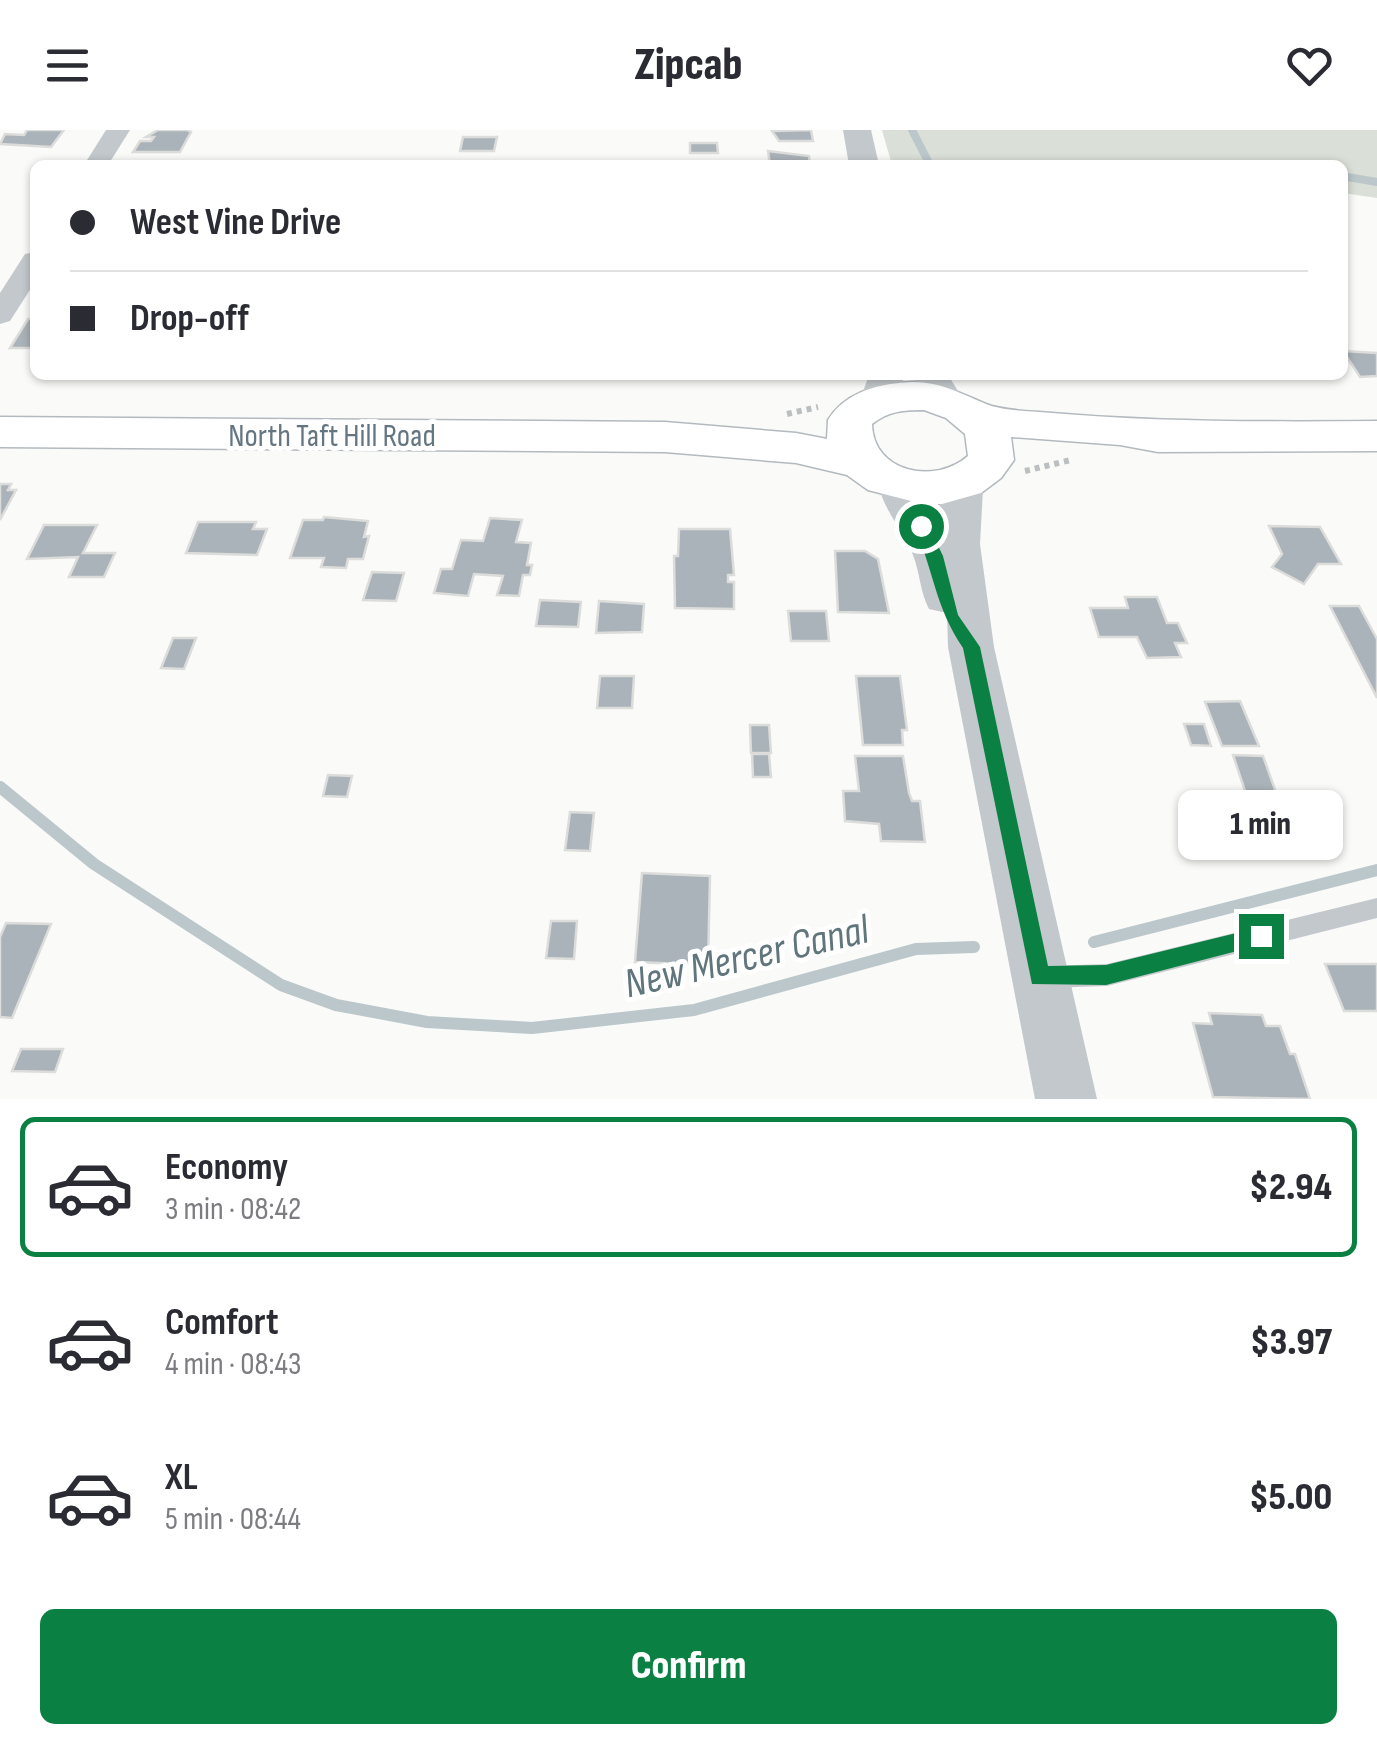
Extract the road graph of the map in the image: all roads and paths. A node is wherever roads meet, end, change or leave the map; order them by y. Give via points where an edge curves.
1 (118, 130) edge
2 (857, 130) edge
3 (99, 160) edge
4 (863, 160) edge
5 (30, 268) edge
6 (0, 315) edge
7 (960, 427) edge
8 (875, 428) edge
9 (0, 432) edge
10 (1377, 436) edge
11 (971, 647) junction
12 (1377, 908) edge
13 (1040, 976) junction
14 (1066, 1099) edge

1 - 3 street
2 - 4 street
5 - 6 street
7 - 8 main road via 908,395
7 - 8 main road via 931,488
7 - 10 main road
7 - 11 street via 966,500 958,527
8 - 9 main road, North Taft Hill Road via 796,448 665,437
8 - 11 street via 902,499 935,556 950,617
11 - 13 street
12 - 13 lane via 1106,975
13 - 14 street

